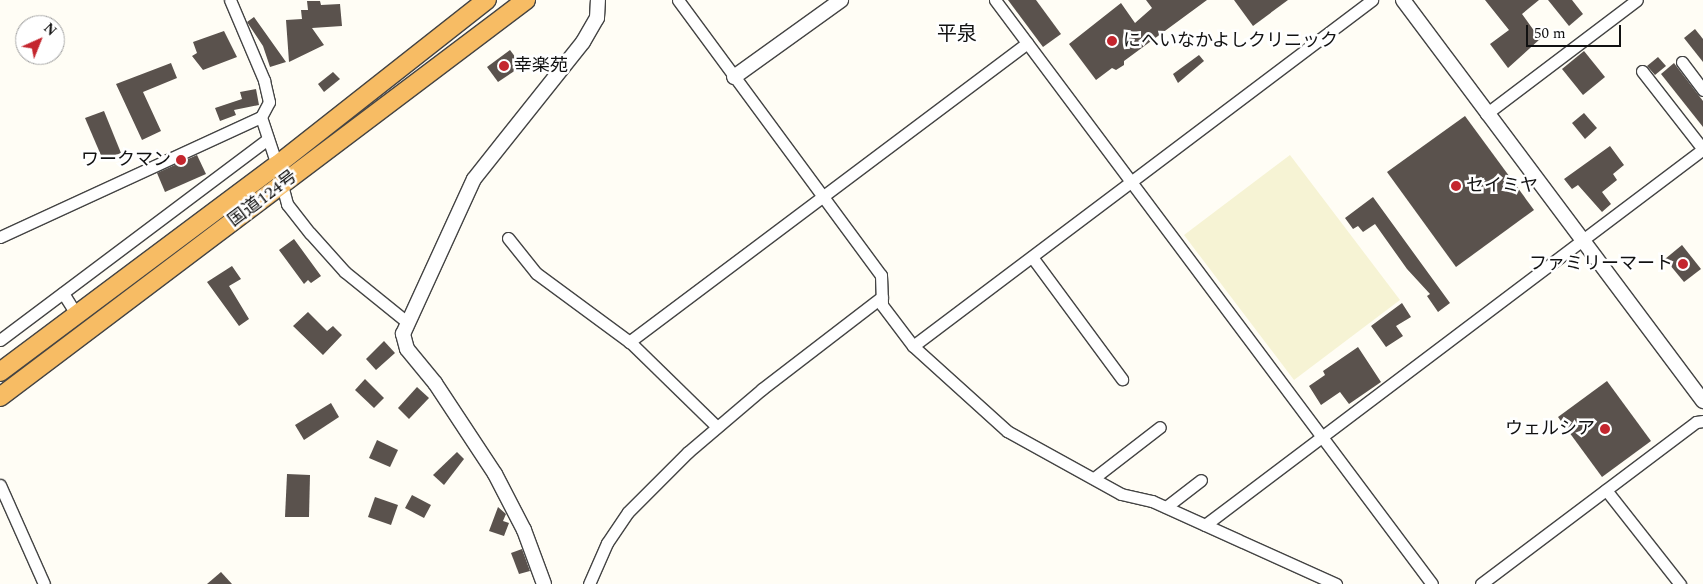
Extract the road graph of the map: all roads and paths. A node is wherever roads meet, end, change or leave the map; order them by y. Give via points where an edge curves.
1 (230, 0) edge
2 (487, 0) edge
3 (526, 0) edge
4 (598, 0) edge
5 (678, 0) edge
6 (841, 0) edge
7 (995, 0) edge
8 (1372, 0) edge
9 (1404, 0) edge
10 (1637, 0) edge
11 (1027, 43) junction
12 (1682, 62) dead end
13 (1642, 71) dead end
14 (734, 77) junction
15 (1703, 90) edge
16 (1486, 114) junction
17 (260, 117) junction
18 (268, 139) junction
19 (1703, 149) edge
20 (277, 165) junction
21 (1131, 183) junction
22 (282, 185) junction
23 (822, 196) junction
24 (0, 237) edge
25 (508, 238) dead end
26 (1583, 240) junction
27 (1032, 257) junction
28 (63, 293) junction
29 (882, 297) junction
30 (77, 315) junction
31 (407, 322) junction
32 (0, 340) edge
33 (629, 342) junction
34 (913, 346) junction
35 (0, 372) edge
36 (1122, 379) dead end
37 (0, 397) edge
38 (1703, 401) edge
39 (1703, 422) edge
40 (717, 427) junction
41 (1160, 427) dead end
42 (1322, 435) junction
43 (1094, 478) junction
44 (1201, 480) dead end
45 (0, 485) edge
46 (1606, 490) junction
47 (1166, 507) junction
48 (1204, 525) junction
49 (44, 584) edge
50 (544, 584) edge
51 (590, 584) edge
52 (1336, 584) edge
53 (1432, 584) edge
54 (1481, 584) edge
55 (1680, 584) edge

1 - 17 street via 264,80 269,102
2 - 20 highway, 国道124号
3 - 22 highway, 国道124号
4 - 31 street via 597,18 583,42 474,179
5 - 14 street
6 - 14 street
7 - 11 street
8 - 21 street
9 - 16 street
10 - 16 street
11 - 21 street
11 - 23 street
12 - 15 street
13 - 19 street
14 - 23 street
16 - 26 street
17 - 18 street
17 - 24 street
18 - 20 street
18 - 28 street
19 - 26 street
20 - 22 street
20 - 30 highway, 国道124号
21 - 27 street
21 - 42 street
22 - 31 street via 287,204 310,233 346,272
22 - 37 highway, 国道124号
23 - 29 street via 881,275
23 - 33 street
25 - 33 street via 536,273
26 - 38 street
26 - 42 street
27 - 34 street
27 - 36 street
28 - 30 street
28 - 32 street
29 - 34 street via 882,305
29 - 40 street
30 - 35 highway, 国道124号
31 - 50 street via 403,334 407,349 435,383 495,474 524,530
33 - 40 street
34 - 43 street via 1007,431
39 - 46 street via 1696,422
40 - 51 street via 628,512 607,543
41 - 43 street
42 - 48 street
42 - 53 street
43 - 47 street via 1121,494
44 - 47 street
45 - 49 street
46 - 54 street
46 - 55 street
47 - 48 street
48 - 52 street

